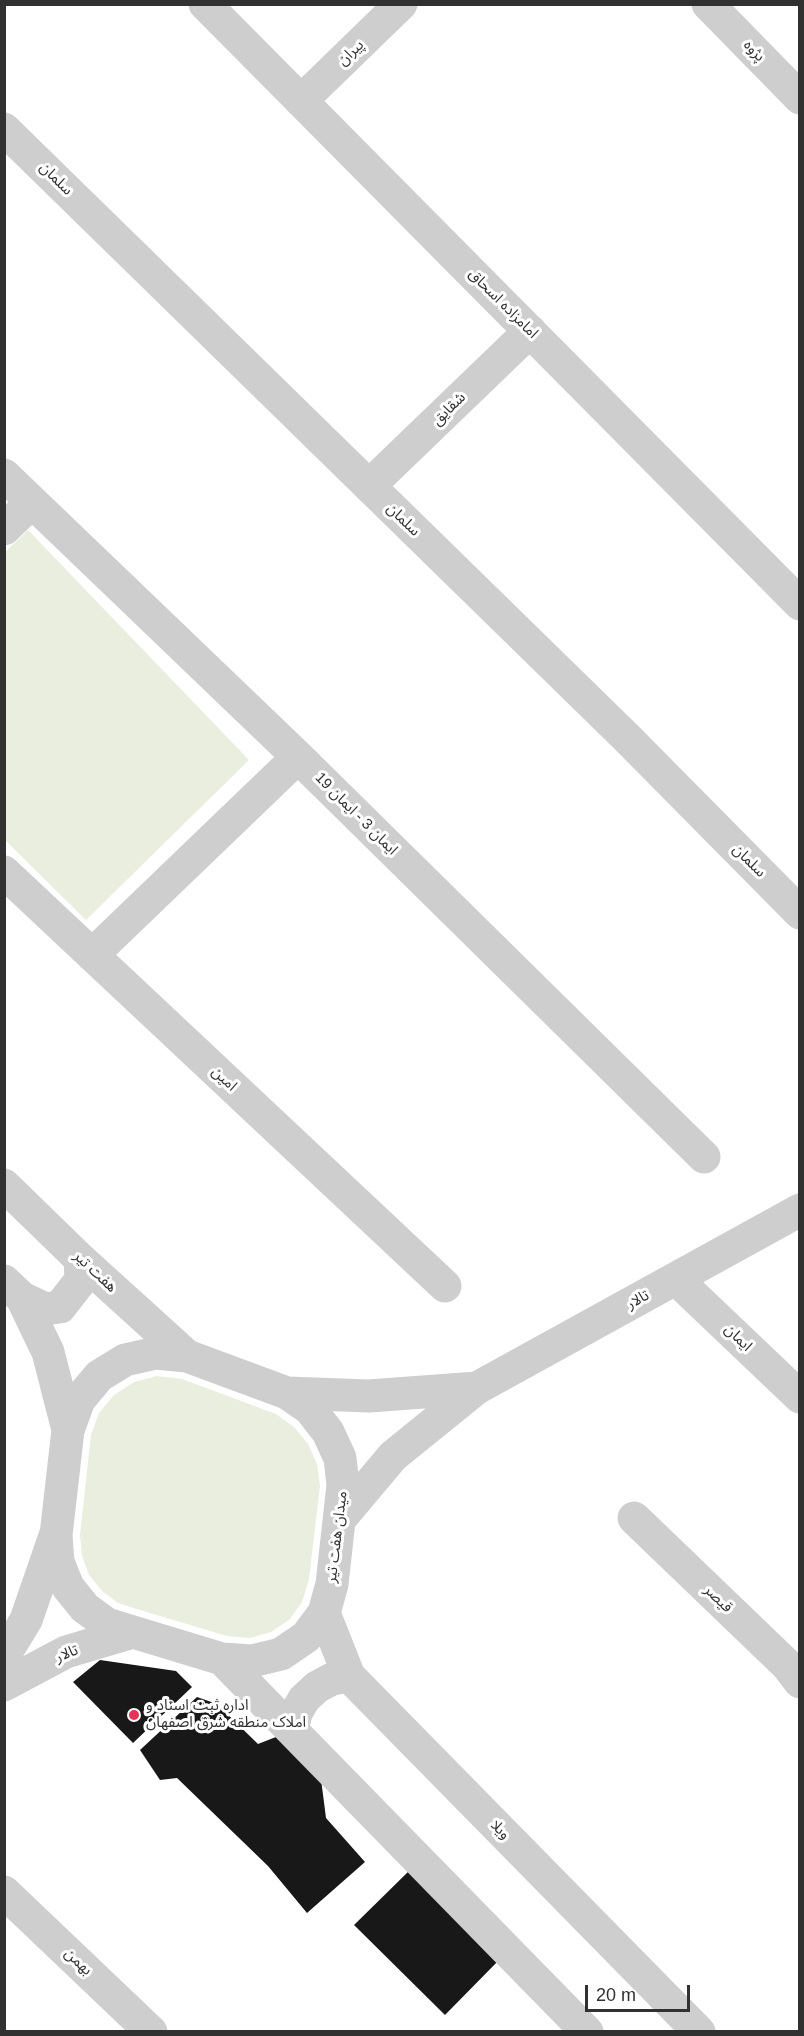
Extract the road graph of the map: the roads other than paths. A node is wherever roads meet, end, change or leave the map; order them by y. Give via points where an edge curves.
1 (205, 4) edge
2 (401, 4) edge
3 (708, 4) edge
4 (800, 99) edge
5 (301, 101) junction
6 (4, 129) edge
7 (530, 332) junction
8 (4, 475) edge
9 (369, 486) junction
10 (32, 502) junction
11 (4, 528) edge
12 (787, 572) edge
13 (800, 604) edge
14 (298, 757) junction
15 (4, 872) edge
16 (800, 913) edge
17 (92, 955) junction
18 (704, 1157) dead end
19 (4, 1185) edge
20 (800, 1210) edge
21 (80, 1259) junction
22 (675, 1279) junction
23 (445, 1286) dead end
24 (13, 1290) edge
25 (187, 1356) junction
26 (477, 1388) junction
27 (287, 1393) junction
28 (800, 1397) edge
29 (68, 1430) junction
30 (634, 1518) dead end
31 (340, 1519) junction
32 (56, 1535) junction
33 (324, 1613) junction
34 (133, 1632) junction
35 (4, 1656) edge
36 (222, 1659) junction
37 (349, 1676) junction
38 (800, 1682) edge
39 (4, 1685) edge
40 (292, 1730) junction
41 (4, 1892) edge
42 (151, 2031) edge
43 (587, 2031) edge
44 (699, 2031) edge

1 - 5 street, امامزاده اسحاق
2 - 5 street, پیران
3 - 4 street, پژوه
5 - 7 street, امامزاده اسحاق
6 - 9 street, سلمان
7 - 9 street, شقایق
7 - 12 street, امامزاده اسحاق
8 - 10 street, ایمان 3 - ایمان 19
9 - 16 street, سلمان
10 - 11 street
10 - 14 street, ایمان 3 - ایمان 19
12 - 13 street, امامزاده اسحاق
14 - 17 street
14 - 18 street, ایمان 3 - ایمان 19
15 - 17 street, امین
17 - 23 street, امین
19 - 21 street, هفت تیر
20 - 22 street, تالار
21 - 24 street via 81,1280 60,1307 45,1309
21 - 25 street, هفت تیر
22 - 26 street, تالار
22 - 28 street, ایمان
24 - 29 street via 48,1352
25 - 27 street, میدان هفت تیر
25 - 29 street, میدان هفت تیر via 156,1353 125,1360 107,1371 79,1400
26 - 27 street, تالار via 369,1396
26 - 31 street, تالار via 393,1456
27 - 31 street, میدان هفت تیر via 310,1409 328,1432 340,1458 344,1485
29 - 32 street, میدان هفت تیر
30 - 38 street, قیصر
31 - 33 street, میدان هفت تیر via 332,1584
32 - 34 street, میدان هفت تیر via 58,1562 68,1587 85,1608 107,1624
32 - 35 street via 26,1620
33 - 36 street, میدان هفت تیر via 306,1637 281,1654 252,1661
33 - 37 street, ویلا
34 - 36 street, میدان هفت تیر
34 - 39 street, تالار via 66,1652
36 - 40 street
37 - 40 street via 332,1679 304,1699
37 - 44 street, ویلا
40 - 43 street
41 - 42 street, بهمن

